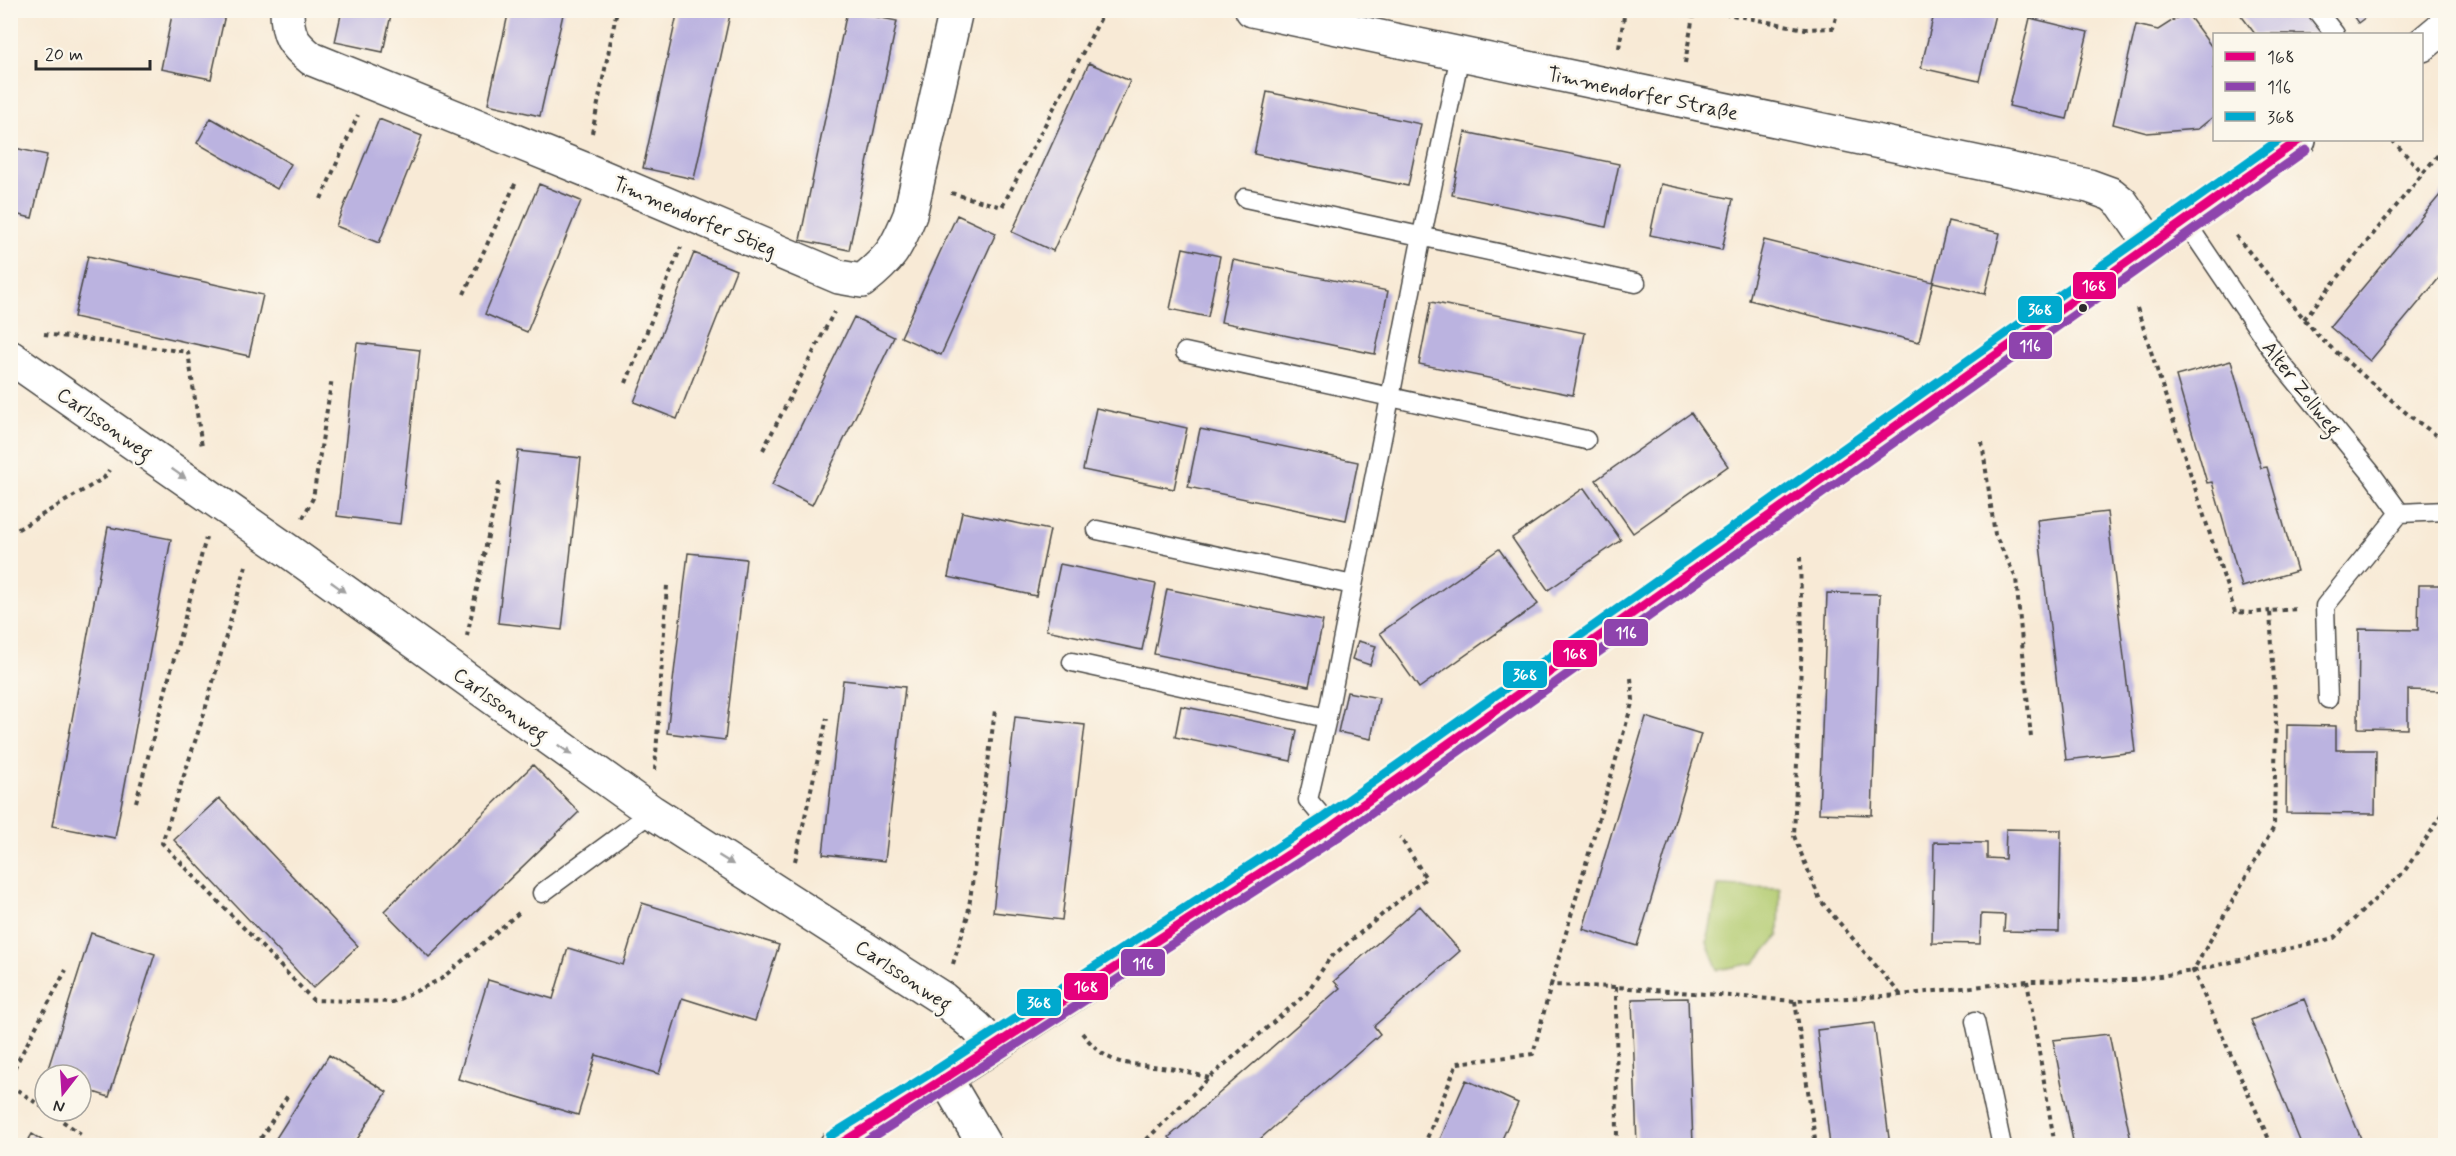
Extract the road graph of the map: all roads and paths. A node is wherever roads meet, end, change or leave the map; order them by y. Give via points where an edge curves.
1 (287, 10) edge
2 (617, 10) edge
3 (956, 10) edge
4 (1105, 10) edge
5 (1252, 10) edge
6 (1625, 10) edge
7 (1694, 10) edge
8 (1706, 10) edge
9 (1838, 10) edge
10 (2316, 10) edge
11 (2445, 25) edge
12 (2334, 33) edge
13 (2423, 43) edge
14 (1619, 48) dead end
15 (1460, 55) junction
16 (1685, 63) dead end
17 (371, 83) junction
18 (2298, 141) edge
19 (2393, 141) edge
20 (2445, 145) edge
21 (532, 148) junction
22 (584, 169) junction
23 (2422, 173) junction
24 (917, 183) junction
25 (1245, 198) dead end
26 (321, 199) dead end
27 (693, 216) junction
28 (2185, 221) junction
29 (1422, 235) junction
30 (2236, 236) dead end
31 (2151, 245) junction
32 (852, 279) junction
33 (1636, 284) dead end
34 (464, 294) dead end
35 (2137, 308) dead end
36 (2304, 319) junction
37 (34, 333) dead end
38 (1185, 352) dead end
39 (10, 357) edge
40 (332, 378) dead end
41 (626, 383) dead end
42 (1390, 399) junction
43 (128, 439) junction
44 (1586, 440) dead end
45 (1982, 442) dead end
46 (2445, 442) edge
47 (763, 450) dead end
48 (500, 479) dead end
49 (212, 497) junction
50 (2445, 512) edge
51 (2400, 513) junction
52 (257, 529) junction
53 (1097, 530) dead end
54 (10, 534) edge
55 (287, 550) junction
56 (1800, 557) dead end
57 (667, 585) dead end
58 (1353, 585) junction
59 (2325, 606) junction
60 (2270, 611) junction
61 (1072, 662) dead end
62 (459, 674) junction
63 (1631, 678) dead end
64 (2328, 699) dead end
65 (995, 710) dead end
66 (827, 718) dead end
67 (1327, 718) junction
68 (2031, 738) dead end
69 (136, 802) dead end
70 (2445, 809) edge
71 (652, 812) junction
72 (1331, 827) junction
73 (1400, 837) dead end
74 (542, 893) joint
75 (786, 898) junction
76 (66, 970) dead end
77 (2193, 971) junction
78 (2027, 981) junction
79 (1551, 985) junction
80 (1616, 987) junction
81 (1900, 995) junction
82 (943, 999) junction
83 (1795, 1001) junction
84 (1059, 1004) junction
85 (1975, 1021) dead end
86 (994, 1046) junction
87 (10, 1076) edge
88 (945, 1078) junction
89 (1209, 1078) junction
90 (10, 1085) edge
91 (288, 1095) dead end
92 (33, 1101) edge
93 (65, 1123) edge
94 (81, 1134) dead end
95 (256, 1146) edge
96 (836, 1146) edge
97 (985, 1146) edge
98 (1140, 1146) edge
99 (1424, 1146) edge
100 (1617, 1146) edge
101 (1816, 1146) edge
102 (2002, 1146) edge
103 (2055, 1146) edge
104 (2272, 1146) edge

1 - 17 street, Timmendorfer Stieg via 294,45 312,59
2 - 22 path
3 - 24 street
4 - 24 path via 1002,207
5 - 15 street, Timmendorfer Straße
6 - 14 path
7 - 16 path
8 - 9 path via 1805,30 1833,27
10 - 12 lane
11 - 13 street
15 - 29 lane
15 - 31 street, Timmendorfer Straße via 2089,186 2122,203
17 - 21 street, Timmendorfer Stieg
17 - 26 path
18 - 28 street
19 - 23 path
20 - 23 path
21 - 22 street, Timmendorfer Stieg
21 - 34 path
22 - 27 street, Timmendorfer Stieg
23 - 36 path
24 - 32 street via 896,248 862,281
25 - 29 lane
27 - 32 street, Timmendorfer Stieg via 838,277
27 - 41 path
28 - 31 street
28 - 51 lane, Alter Zollweg via 2281,363
29 - 33 lane
29 - 42 lane
30 - 36 path
31 - 72 street
32 - 47 path
35 - 60 path via 2235,612
36 - 46 path via 2361,374
37 - 49 path via 188,352
38 - 42 lane
39 - 43 street, Carlssonweg
40 - 55 path via 313,498
42 - 44 lane
42 - 58 lane
43 -> 49 street, Carlssonweg
43 - 54 path via 104,478
45 - 68 path via 1995,535 2016,578
48 - 62 path
49 - 52 street, Carlssonweg
49 - 69 path
50 - 51 lane
51 - 59 lane
52 - 55 street, Carlssonweg
52 - 74 path via 162,843 313,1000 393,1002 441,979
53 - 58 lane
55 -> 62 street, Carlssonweg
56 - 81 path via 1802,639 1794,836 1820,900
57 - 71 path
58 - 67 lane
59 - 60 path
59 - 64 lane
60 - 77 path via 2276,717 2274,827
61 - 67 lane
62 -> 71 street, Carlssonweg
63 - 79 path via 1633,700
65 - 82 path via 968,915
66 - 75 path
67 - 72 lane via 1308,800
70 - 77 path via 2404,872 2334,939
71 - 74 lane
71 -> 75 street, Carlssonweg
72 - 84 street
73 - 89 path via 1426,878 1330,958 1306,994
75 - 82 street, Carlssonweg
76 - 87 path
77 - 78 path via 2133,980
77 - 104 path
78 - 81 path
78 - 103 path
79 - 80 path
79 - 99 path via 1533,1054 1457,1063
80 - 83 path
80 - 100 path
81 - 83 path
82 - 86 street, Carlssonweg
83 - 101 path
84 - 86 street
84 - 89 path via 1098,1052 1125,1065 1168,1068
85 - 102 lane
86 - 88 street
88 - 96 street
88 - 97 street
89 - 98 path
90 - 92 path
91 - 95 path
93 - 94 path

